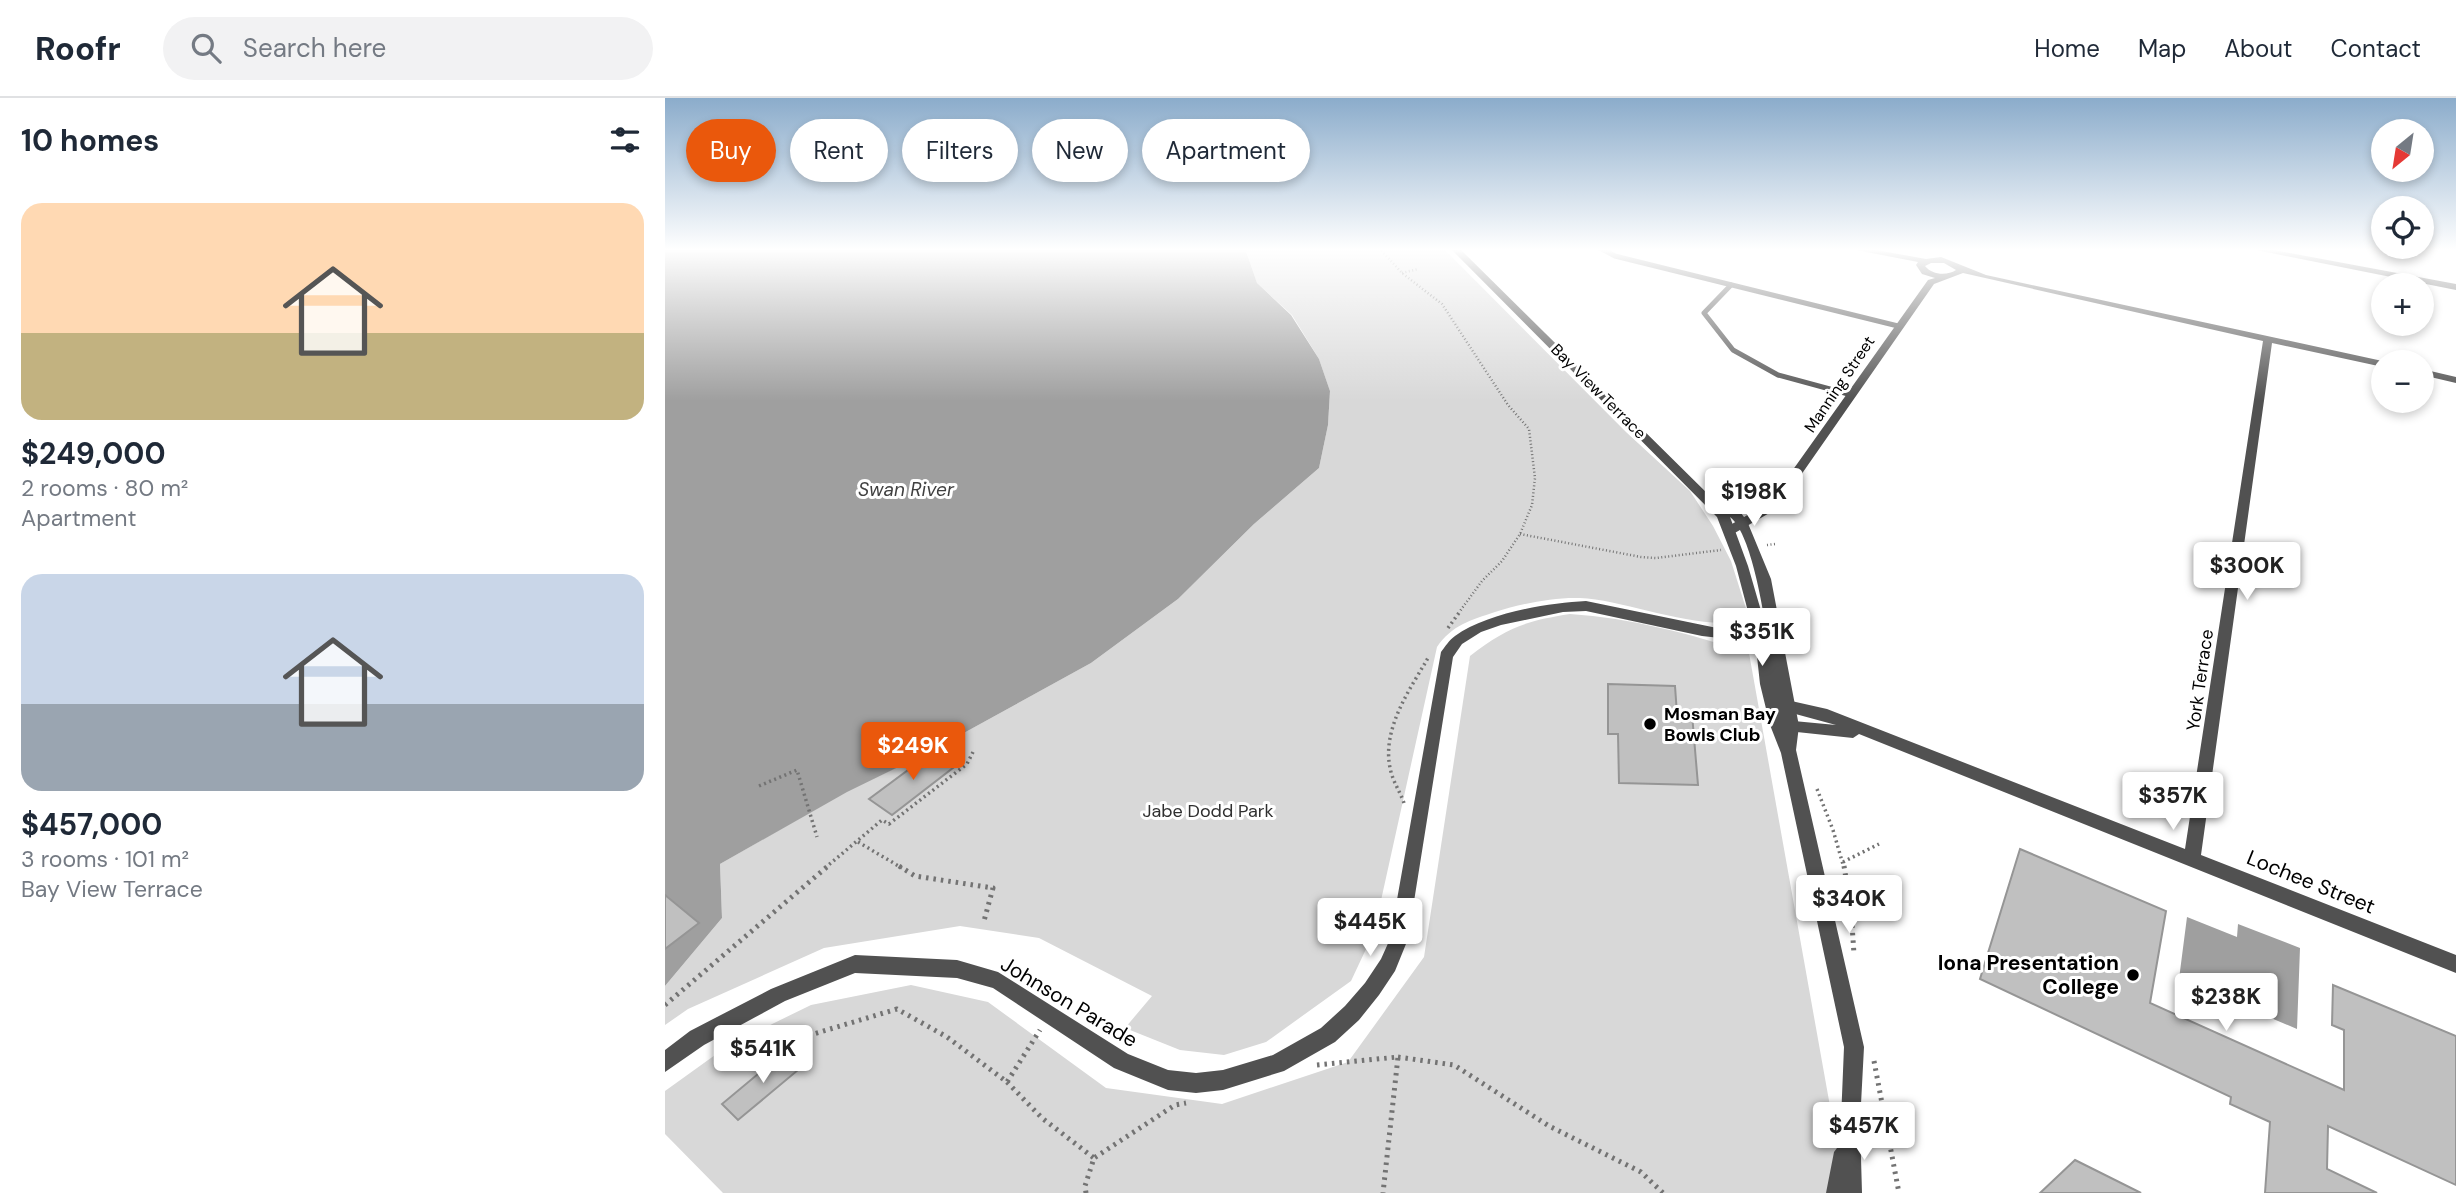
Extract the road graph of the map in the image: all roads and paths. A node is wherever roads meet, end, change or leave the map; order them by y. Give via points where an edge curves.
1 (1436, 299) edge
2 (1506, 299) edge
3 (1717, 299) edge
4 (1788, 299) edge
5 (1911, 299) edge
6 (2086, 299) edge
7 (1898, 326) junction
8 (2268, 339) junction
9 (2371, 361) edge
10 (2434, 375) edge
11 (2456, 380) edge
12 (1852, 395) junction
13 (1734, 523) junction
14 (1520, 534) junction
15 (1776, 544) dead end
16 (1751, 546) junction
17 (1735, 548) junction
18 (1767, 631) junction
19 (1443, 635) dead end
20 (1429, 657) dead end
21 (1780, 705) junction
22 (1784, 726) junction
23 (1875, 736) junction
24 (973, 752) dead end
25 (759, 786) dead end
26 (1405, 806) dead end
27 (817, 837) dead end
28 (858, 842) junction
29 (1879, 844) dead end
30 (2192, 859) junction
31 (1843, 862) dead end
32 (984, 920) dead end
33 (2456, 964) edge
34 (665, 1005) edge
35 (1049, 1016) junction
36 (709, 1051) dead end
37 (1398, 1058) junction
38 (665, 1062) edge
39 (1314, 1065) dead end
40 (1007, 1082) junction
41 (1199, 1101) dead end
42 (1850, 1123) junction
43 (1094, 1158) junction
44 (1086, 1193) edge
45 (1383, 1193) edge
46 (1663, 1193) edge
47 (1837, 1193) edge
48 (1851, 1193) edge

1 - 14 path via 1529,429 1535,478 1532,505
2 - 13 street, Bay View Terrace
3 - 12 lane via 1704,313 1733,350 1778,374
4 - 7 lane
5 - 7 street, Manning Street
6 - 8 street
7 - 12 street, Manning Street
8 - 9 street
8 - 30 street, York Terrace
10 - 11 street
12 - 13 street, Manning Street via 1774,505
13 - 16 street, Bay View Terrace
13 - 17 street, Bay View Terrace
14 - 17 path via 1656,558
14 - 19 path
15 - 16 path
16 - 18 street, Bay View Terrace via 1764,579
17 - 18 street, Bay View Terrace
18 - 21 street, Bay View Terrace
18 - 35 street, Johnson Parade via 1702,631 1585,606 1499,621 1457,641 1446,656 1399,939 1388,965 1352,1013 1328,1035 1277,1064 1223,1080 1168,1080 1121,1062
20 - 26 path via 1399,712 1389,744 1390,771
21 - 22 street, Bay View Terrace
21 - 23 street, Lochee Street via 1827,715
22 - 23 street, Lochee Street
22 - 42 street, Bay View Terrace via 1854,1047
23 - 30 street, Lochee Street
24 - 28 path via 967,764 889,824 882,820
25 - 27 path via 797,770
28 - 32 path via 915,876 993,888
28 - 34 path
29 - 31 path
30 - 33 street, Lochee Street
35 - 38 street, Johnson Parade via 998,981 957,969 855,964 779,995 698,1038
35 - 40 path
36 - 40 path via 782,1034 800,1038 897,1009 947,1037
37 - 39 path
37 - 45 path
37 - 46 path via 1454,1065 1549,1126 1641,1172
40 - 43 path via 1042,1118
41 - 43 path via 1175,1105
42 - 47 street, Bay View Terrace
42 - 48 street, Bay View Terrace
43 - 44 path

